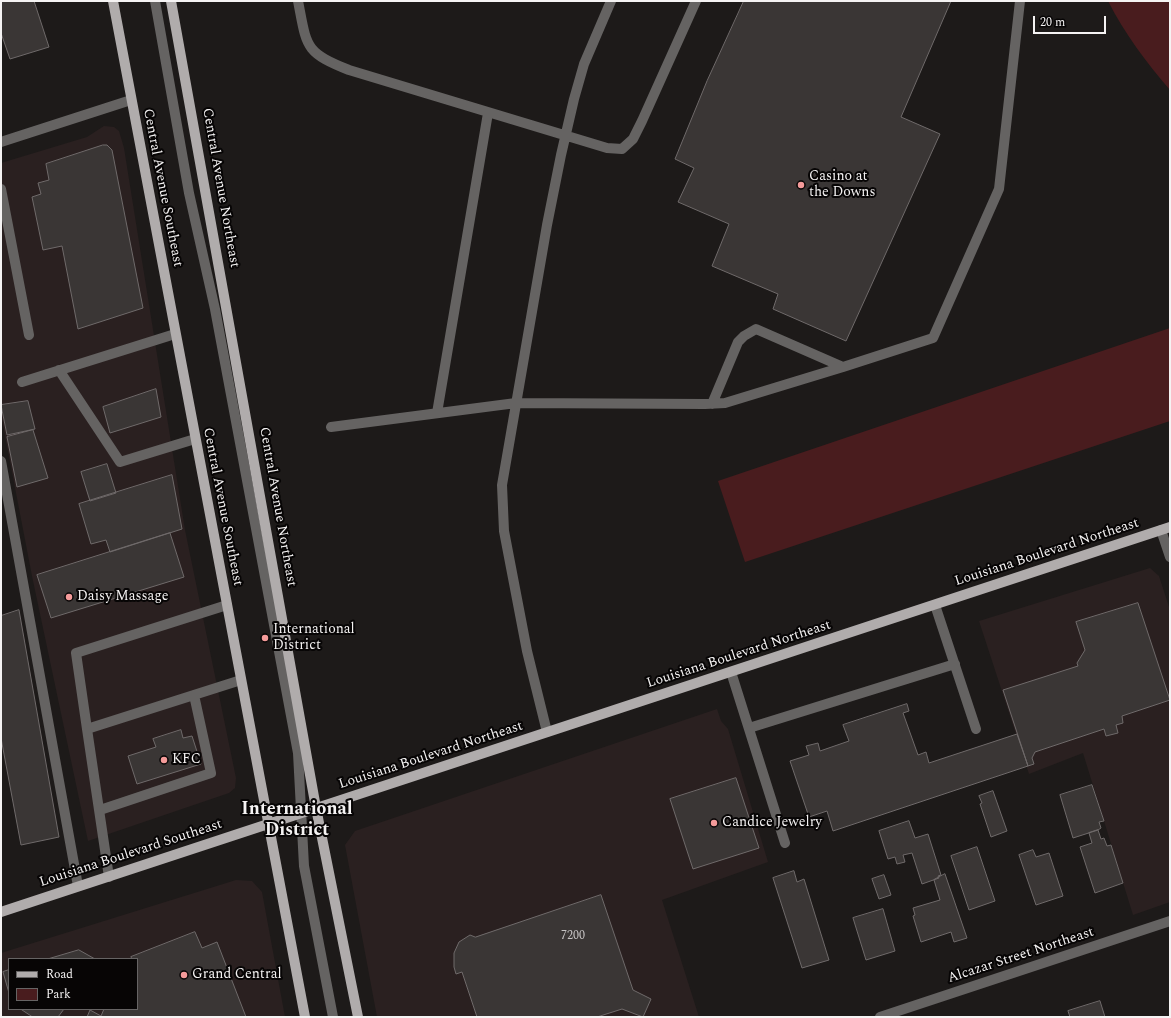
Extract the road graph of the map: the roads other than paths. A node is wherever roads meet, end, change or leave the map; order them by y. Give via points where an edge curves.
1 (113, 1) edge
2 (154, 1) edge
3 (171, 1) edge
4 (298, 1) edge
5 (611, 1) edge
6 (696, 1) edge
7 (1020, 1) edge
8 (131, 100) junction
9 (488, 112) junction
10 (566, 136) junction
11 (1, 142) edge
12 (1, 189) edge
13 (175, 334) junction
14 (29, 335) dead end
15 (843, 367) junction
16 (59, 370) junction
17 (22, 382) dead end
18 (516, 402) junction
19 (712, 404) junction
20 (437, 413) junction
21 (331, 427) dead end
22 (195, 439) junction
23 (1, 461) edge
24 (1166, 529) edge
25 (1170, 557) edge
26 (227, 605) junction
27 (935, 605) junction
28 (955, 664) junction
29 (731, 672) junction
30 (241, 680) junction
31 (194, 695) junction
32 (749, 728) junction
33 (87, 729) junction
34 (976, 729) dead end
35 (547, 732) junction
36 (316, 808) junction
37 (100, 810) junction
38 (302, 813) junction
39 (268, 823) junction
40 (785, 843) dead end
41 (109, 876) junction
42 (78, 886) junction
43 (1, 912) edge
44 (1170, 921) edge
45 (305, 1017) edge
46 (333, 1017) edge
47 (358, 1017) edge
48 (880, 1017) edge

1 - 8 main road, Central Avenue Southeast
2 - 38 street, Central Avenue Northeast via 189,193 215,309 296,745
3 - 36 main road, Central Avenue Northeast
4 - 9 street via 306,40 312,50 324,60
5 - 10 street via 584,64
6 - 10 street via 633,140 622,149 607,148
7 - 15 street via 999,189 933,338
8 - 11 street
8 - 13 main road, Central Avenue Southeast
9 - 10 street
9 - 20 street
10 - 18 street via 546,225
12 - 14 street
13 - 16 street
13 - 22 main road, Central Avenue Southeast
15 - 19 street via 744,398
15 - 19 street via 756,329 738,342
16 - 17 street
16 - 22 street via 120,462
18 - 19 street
18 - 20 street
18 - 35 street via 502,485 504,531 527,651
20 - 21 street
22 - 26 main road, Central Avenue Southeast
23 - 42 street
24 - 25 street
24 - 27 main road, Louisiana Boulevard Northeast
26 - 30 main road, Central Avenue Southeast
26 - 33 street via 76,653
27 - 28 street
27 - 29 main road, Louisiana Boulevard Northeast
28 - 32 street
28 - 34 street
29 - 32 street
29 - 35 main road, Louisiana Boulevard Northeast
30 - 31 street
30 - 39 main road, Central Avenue Southeast
31 - 33 street
31 - 37 street via 211,773
32 - 40 street
33 - 37 street
35 - 36 main road, Louisiana Boulevard Northeast
36 - 38 main road, Louisiana Boulevard Southeast
36 - 47 main road, Central Avenue Northeast
37 - 41 street
38 - 39 main road, Louisiana Boulevard Southeast
38 - 46 street, Central Avenue Northeast via 304,866
39 - 41 main road, Louisiana Boulevard Southeast
39 - 45 main road, Central Avenue Southeast
41 - 42 main road, Louisiana Boulevard Southeast
42 - 43 main road, Louisiana Boulevard Southeast
44 - 48 street, Alcazar Street Northeast

